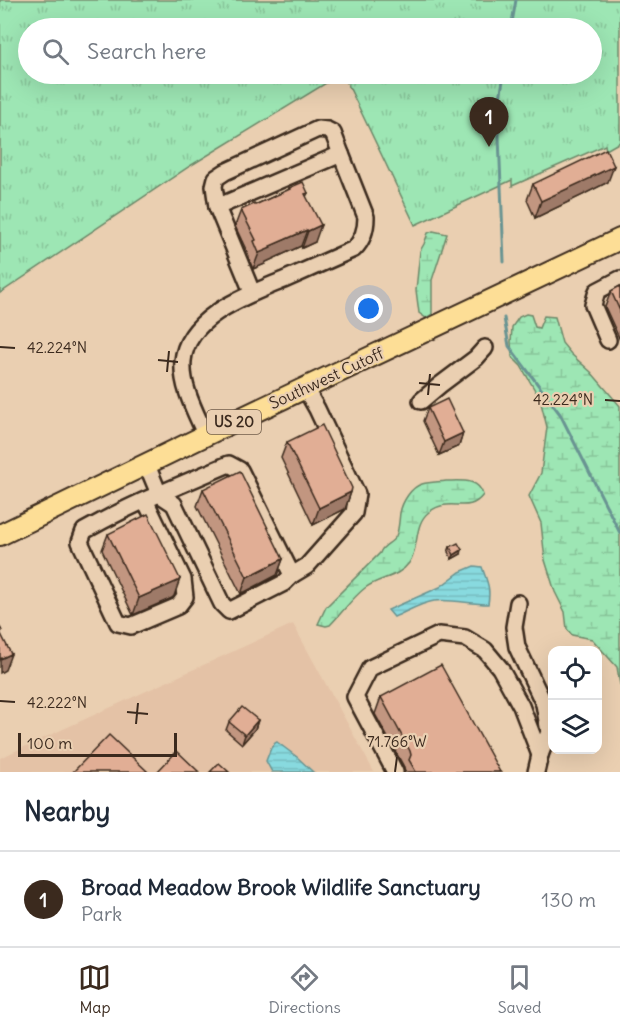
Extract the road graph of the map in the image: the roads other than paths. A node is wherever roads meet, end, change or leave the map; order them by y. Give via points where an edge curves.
1 (341, 154) junction
2 (217, 207) junction
3 (620, 239) edge
4 (620, 279) edge
5 (252, 292) junction
6 (608, 340) dead end
7 (485, 348) dead end
8 (305, 388) junction
9 (421, 401) dead end
10 (206, 436) junction
11 (147, 465) junction
12 (152, 496) junction
13 (0, 535) edge
14 (292, 575) junction
15 (518, 603) dead end
16 (540, 755) junction
17 (395, 772) edge
18 (536, 772) edge

1 - 2 lane
1 - 2 lane via 333,133 318,129 216,178
1 - 5 lane via 366,217 366,228 358,244
2 - 5 lane
3 - 8 main road, Southwest Cutoff / US 20
4 - 6 lane via 597,291 593,305
5 - 10 lane via 206,321 188,344 183,359 183,376
7 - 9 lane
8 - 10 main road, Southwest Cutoff / US 20
8 - 14 lane via 357,494 354,513 308,566
10 - 11 main road, Southwest Cutoff / US 20
11 - 12 lane
11 - 13 main road, Southwest Cutoff / US 20
12 - 12 lane via 84,531 80,542 118,623 131,626 177,606 185,597 183,579
12 - 14 lane via 229,464 240,470
12 - 14 lane via 174,504 222,604 229,611 284,584
15 - 16 lane via 514,627 517,648 544,704 549,732
16 - 17 lane via 521,706 485,650 465,638 438,635 370,668 355,697
16 - 18 lane

